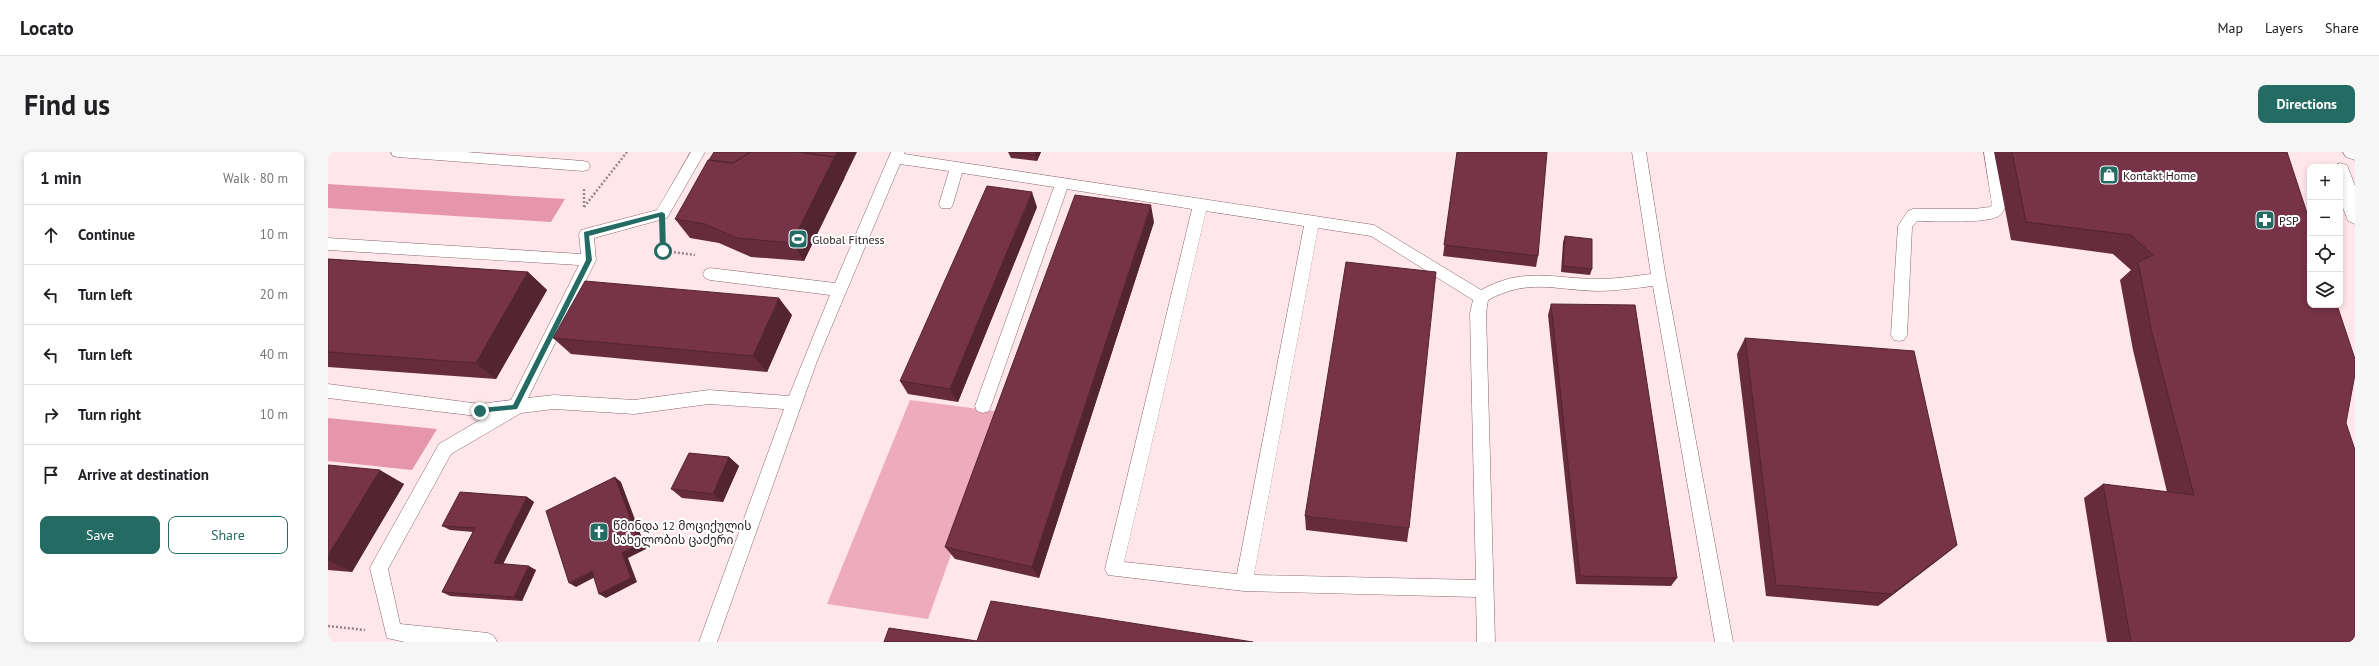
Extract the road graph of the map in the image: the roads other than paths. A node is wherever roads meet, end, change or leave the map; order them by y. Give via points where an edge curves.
1 (398, 152) edge
2 (698, 152) edge
3 (1640, 152) edge
4 (1991, 152) edge
5 (2339, 152) edge
6 (897, 155) edge
7 (2340, 164) edge
8 (583, 166) road end
9 (957, 168) junction
10 (2343, 179) edge
11 (1062, 184) junction
12 (946, 204) dead end
13 (1200, 205) junction
14 (2355, 216) edge
15 (1312, 222) junction
16 (328, 244) edge
17 (589, 260) junction
18 (710, 274) dead end
19 (1659, 279) junction
20 (839, 290) junction
21 (1481, 297) junction
22 (1899, 335) dead end
23 (328, 391) edge
24 (793, 403) junction
25 (983, 406) dead end
26 (515, 408) junction
27 (1244, 583) junction
28 (1485, 590) junction
29 (488, 642) edge
30 (708, 642) edge
31 (1486, 642) edge
32 (1724, 642) edge

1 - 8 lane
2 - 17 lane via 662,214 586,234
3 - 19 lane
4 - 22 lane via 1999,206 1994,212 1974,215 1913,215 1904,226
5 - 7 main road
6 - 9 lane
6 - 20 lane
9 - 11 lane
9 - 12 lane
10 - 14 main road
11 - 13 lane
11 - 25 lane
13 - 15 lane
13 - 27 lane via 1114,569
15 - 21 lane via 1374,231
15 - 27 lane
16 - 17 lane
17 - 26 lane
18 - 20 lane
19 - 21 lane via 1600,285 1526,279 1496,287
19 - 32 lane
20 - 24 lane
21 - 28 lane via 1478,313
23 - 26 lane via 480,411
24 - 26 lane via 708,397 634,407 554,402
24 - 30 lane
26 - 29 lane via 445,449 379,568 393,632
27 - 28 lane
28 - 31 lane

